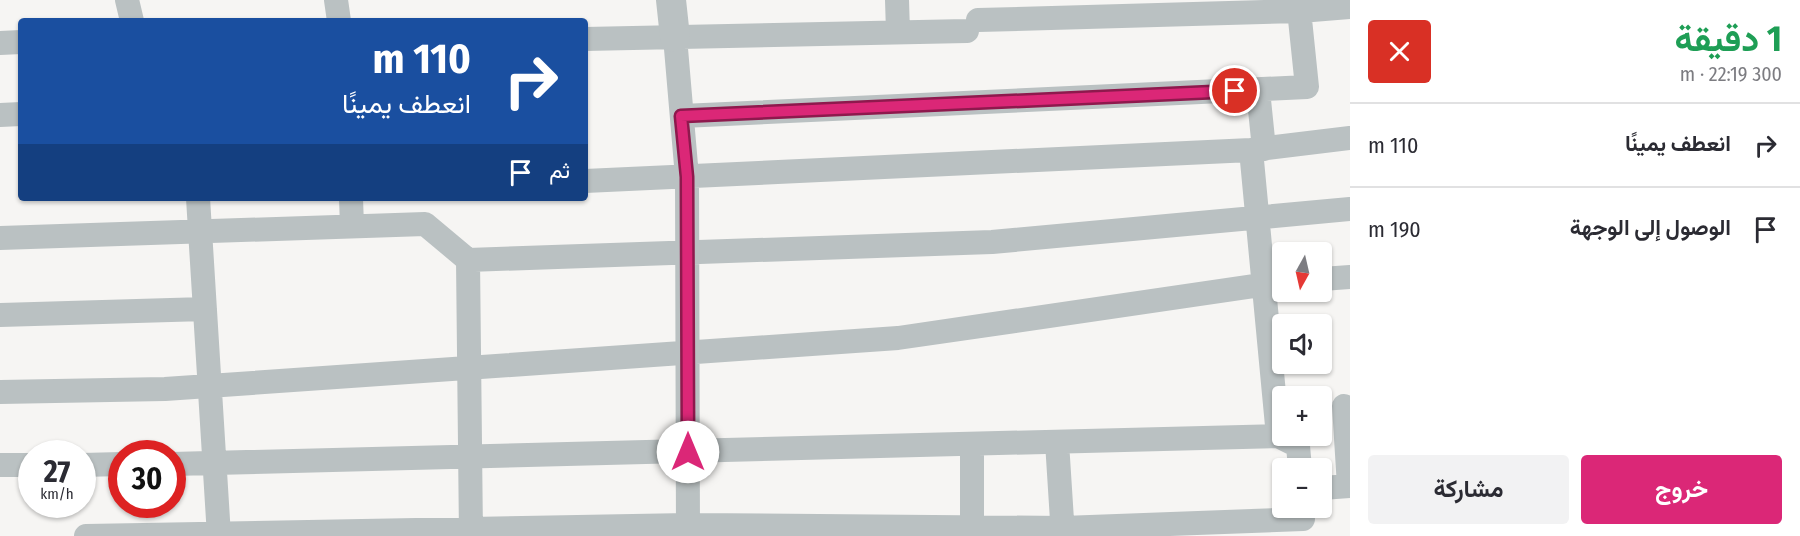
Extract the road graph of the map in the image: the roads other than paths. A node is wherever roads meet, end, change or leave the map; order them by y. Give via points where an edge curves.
1 (127, 0) edge
2 (336, 0) edge
3 (670, 0) edge
4 (897, 0) edge
5 (1299, 5) edge
6 (1350, 7) edge
7 (131, 18) edge
8 (339, 18) edge
9 (898, 32) junction
10 (675, 37) junction
11 (588, 39) edge
12 (18, 42) edge
13 (0, 43) edge
14 (1258, 90) junction
15 (18, 114) edge
16 (0, 115) edge
17 (681, 116) junction
18 (1350, 138) edge
19 (1257, 150) junction
20 (687, 177) junction
21 (588, 181) edge
22 (198, 201) edge
23 (351, 201) edge
24 (1350, 209) edge
25 (1257, 218) junction
26 (352, 226) junction
27 (200, 231) junction
28 (0, 238) edge
29 (687, 252) junction
30 (468, 260) junction
31 (1350, 277) edge
32 (1272, 278) edge
33 (1332, 278) edge
34 (1272, 282) edge
35 (1274, 302) edge
36 (205, 309) junction
37 (0, 315) edge
38 (687, 352) junction
39 (469, 368) junction
40 (209, 386) junction
41 (1276, 386) edge
42 (0, 392) edge
43 (1344, 406) dead end
44 (1272, 436) edge
45 (1058, 442) junction
46 (972, 444) junction
47 (688, 452) junction
48 (470, 457) junction
49 (186, 464) edge
50 (214, 464) junction
51 (0, 465) edge
52 (18, 465) edge
53 (1349, 486) edge
54 (1332, 487) edge
55 (1303, 521) edge
56 (688, 530) edge
57 (976, 530) edge
58 (471, 532) edge
59 (1063, 532) edge
60 (219, 535) edge
61 (86, 536) edge

1 - 7 street
2 - 8 street
3 - 10 street
4 - 9 street
5 - 6 street
5 - 9 street
5 - 14 street via 1307,87
9 - 10 street
10 - 11 street
10 - 17 street
12 - 13 street
14 - 17 street
14 - 19 street
15 - 16 street
17 - 20 street
18 - 19 street
19 - 20 street
19 - 25 street
20 - 21 street
20 - 29 street
22 - 27 street
23 - 26 street
24 - 25 street
25 - 29 street via 992,243
25 - 32 street
26 - 27 street
26 - 30 street via 425,224
27 - 28 street
27 - 36 street
29 - 30 street
29 - 38 street
30 - 39 street
31 - 33 street
34 - 38 street via 898,338
35 - 41 street
36 - 37 street
36 - 40 street
38 - 39 street
38 - 47 street
39 - 40 street
39 - 48 street
40 - 42 street
40 - 50 street
43 - 53 street
44 - 45 street
45 - 46 street
45 - 59 street
46 - 47 street
46 - 57 street
47 - 48 street
47 - 56 street
48 - 50 street
48 - 58 street
49 - 50 street
50 - 60 street
51 - 52 street
53 - 54 street
55 - 59 street
56 - 57 street
56 - 58 street
57 - 59 street
58 - 60 street
60 - 61 street

